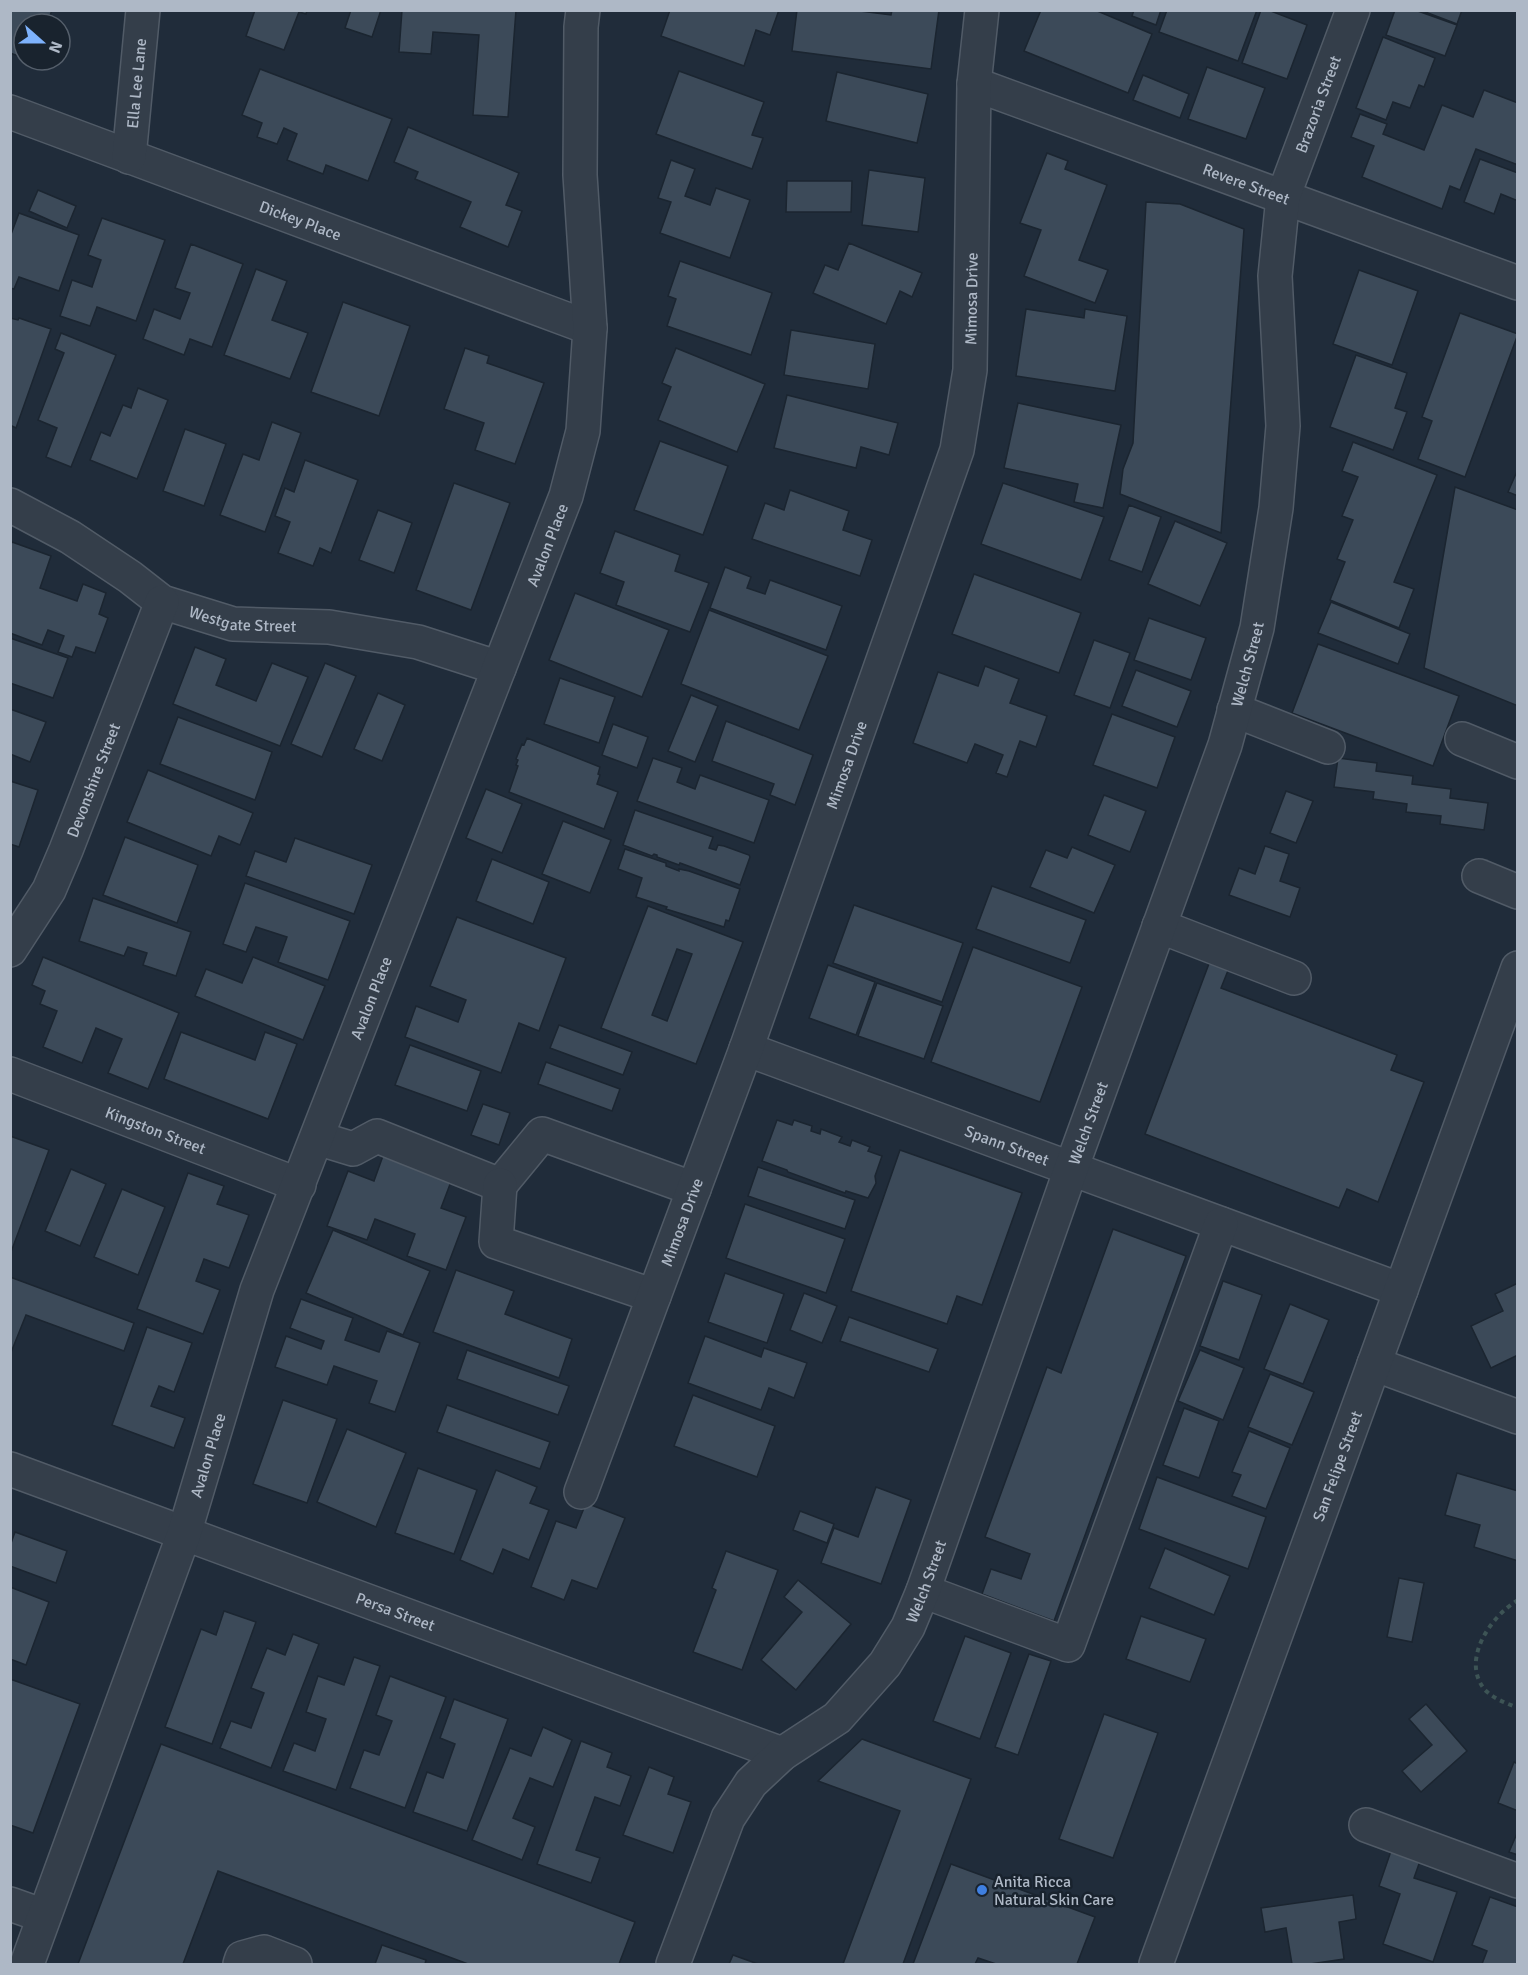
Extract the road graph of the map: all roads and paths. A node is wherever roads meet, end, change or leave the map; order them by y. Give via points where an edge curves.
1 (143, 10) edge
2 (584, 10) edge
3 (982, 10) edge
4 (1353, 10) edge
5 (974, 84) junction
6 (10, 112) edge
7 (129, 158) junction
8 (1283, 197) junction
9 (1518, 283) edge
10 (590, 328) junction
11 (10, 505) edge
12 (162, 602) junction
13 (499, 668) junction
14 (1234, 710) junction
15 (1462, 739) dead end
16 (1328, 747) dead end
17 (1518, 762) edge
18 (1479, 876) dead end
19 (1518, 892) edge
20 (1159, 926) junction
21 (10, 950) edge
22 (1518, 968) edge
23 (1294, 978) dead end
24 (746, 1049) junction
25 (10, 1074) edge
26 (317, 1138) junction
27 (1071, 1168) junction
28 (300, 1185) junction
29 (500, 1185) junction
30 (694, 1189) junction
31 (1221, 1224) junction
32 (1401, 1290) junction
33 (654, 1296) junction
34 (1374, 1364) junction
35 (1518, 1417) edge
36 (10, 1469) edge
37 (581, 1492) dead end
38 (184, 1534) junction
39 (923, 1591) junction
40 (1518, 1600) edge
41 (1518, 1708) edge
42 (782, 1754) junction
43 (1366, 1825) dead end
44 (1518, 1881) edge
45 (10, 1904) edge
46 (44, 1916) junction
47 (27, 1965) edge
48 (240, 1965) edge
49 (295, 1965) edge
50 (673, 1965) edge
51 (1156, 1965) edge

1 - 7 street, Ella Lee Lane
2 - 10 street, Avalon Place via 580,27 580,175
3 - 5 street, Mimosa Drive
4 - 8 street, Brazoria Street
5 - 8 street, Revere Street
5 - 24 street, Mimosa Drive via 970,370 957,450
6 - 7 street, Dickey Place
7 - 10 street, Dickey Place
8 - 9 street, Revere Street
8 - 14 street, Welch Street via 1275,276 1283,426 1276,508 1257,628
10 - 13 street, Avalon Place via 583,431 566,496
11 - 12 street, Westgate Street via 70,537
12 - 13 street, Westgate Street via 233,624 329,627 418,642
12 - 21 street, Devonshire Street via 49,890
13 - 26 street, Avalon Place
14 - 16 street
14 - 20 street, Welch Street
15 - 17 street
18 - 19 street
20 - 23 street
20 - 27 street, Welch Street
22 - 32 street, San Felipe Street
24 - 27 street, Spann Street
24 - 30 street, Mimosa Drive
25 - 28 street, Kingston Street
26 - 28 street, Avalon Place
26 - 29 street via 353,1149 377,1136
27 - 31 street, Spann Street
27 - 39 street, Welch Street
28 - 38 street, Avalon Place via 257,1290
29 - 30 street via 542,1134
29 - 33 street via 496,1242
30 - 33 street, Mimosa Drive
31 - 32 street, Spann Street
31 - 39 street via 1068,1645
32 - 34 street, San Felipe Street
33 - 37 street, Mimosa Drive
34 - 35 street
34 - 51 street, San Felipe Street
36 - 38 street, Persa Street
38 - 42 street, Persa Street
38 - 46 street, Avalon Place
39 - 42 street, Welch Street via 908,1627 885,1664 837,1718
40 - 41 path via 1500,1612 1486,1631 1477,1669 1478,1678 1492,1696
42 - 50 street, Welch Street via 751,1783 728,1818
43 - 44 street
45 - 46 street
46 - 47 street, Avalon Place
48 - 49 street via 242,1958 264,1952

